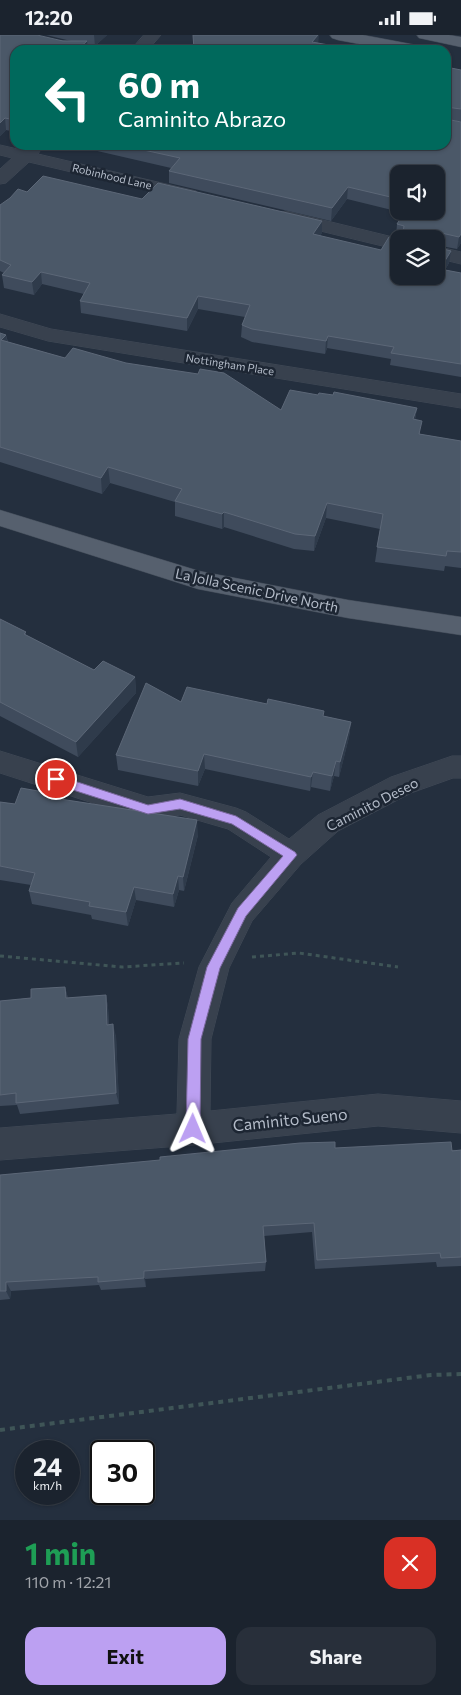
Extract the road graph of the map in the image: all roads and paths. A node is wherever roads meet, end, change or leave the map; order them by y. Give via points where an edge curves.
1 (153, 35) edge
2 (338, 35) edge
3 (425, 35) edge
4 (144, 45) edge
5 (390, 45) edge
6 (445, 45) edge
7 (0, 150) edge
8 (31, 150) edge
9 (0, 179) edge
10 (208, 199) edge
11 (265, 212) edge
12 (390, 242) edge
13 (445, 254) edge
14 (461, 258) edge
15 (0, 320) edge
16 (461, 401) edge
17 (0, 518) edge
18 (461, 626) edge
19 (0, 761) edge
20 (461, 767) edge
21 (291, 855) junction
22 (0, 956) edge
23 (217, 960) junction
24 (398, 967) dead end
25 (461, 1117) edge
26 (193, 1129) junction
27 (0, 1144) edge
28 (461, 1374) edge
29 (0, 1430) edge

1 - 4 street
2 - 5 main road
3 - 6 main road
7 - 8 street, Robinhood Lane
8 - 9 street
8 - 10 street, Robinhood Lane
11 - 12 street
13 - 14 street
15 - 16 street, Nottingham Place via 48,335
17 - 18 main road, La Jolla Scenic Drive North via 198,580 348,609
19 - 21 street via 148,809 180,804 236,820
20 - 21 street, Caminito Deseo via 452,767 401,785 328,823
21 - 23 street, Caminito Deseo via 242,912
22 - 23 path via 122,967
23 - 24 path via 299,953
23 - 26 street, Caminito Deseo via 195,1039
25 - 26 street, Caminito Sueno via 378,1110
26 - 27 street, Caminito Sueno
28 - 29 path via 431,1375

